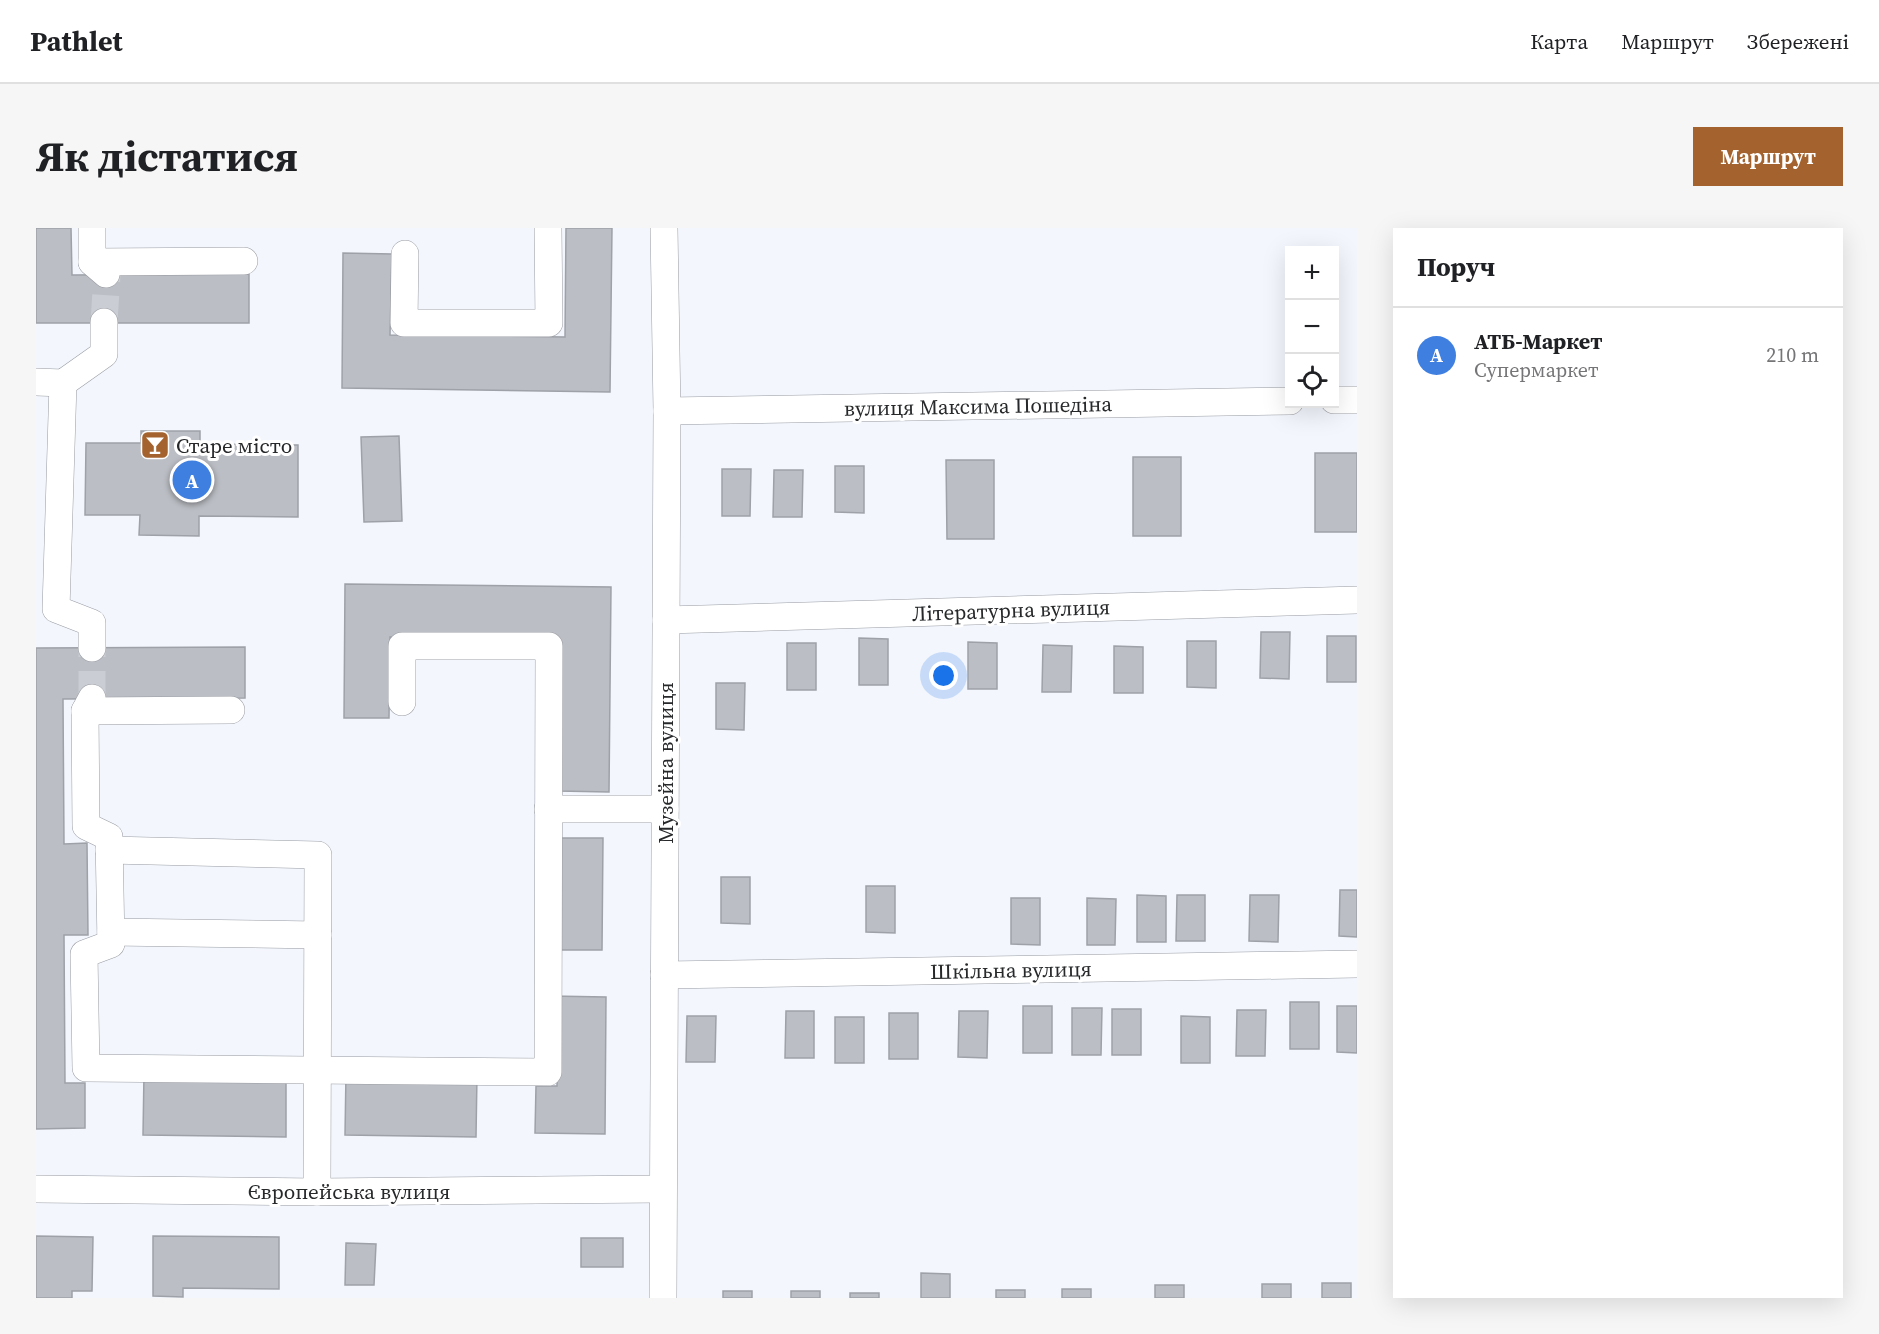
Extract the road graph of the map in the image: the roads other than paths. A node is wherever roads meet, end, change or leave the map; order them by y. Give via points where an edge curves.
1 (92, 228) edge
2 (549, 228) edge
3 (664, 228) edge
4 (405, 254) dead end
5 (244, 261) dead end
6 (104, 322) tunnel mouth
7 (36, 382) edge
8 (63, 382) junction
9 (1339, 400) edge
10 (1357, 400) edge
11 (1285, 401) edge
12 (667, 411) junction
13 (1357, 600) edge
14 (46, 609) edge
15 (666, 620) junction
16 (92, 648) tunnel mouth
17 (402, 702) dead end
18 (231, 710) dead end
19 (548, 809) junction
20 (665, 809) junction
21 (109, 850) junction
22 (111, 932) junction
23 (318, 935) junction
24 (1357, 964) edge
25 (664, 975) junction
26 (318, 1070) junction
27 (36, 1189) edge
28 (662, 1189) junction
29 (317, 1192) junction
30 (663, 1298) edge

1 - 5 street via 99,269
2 - 4 street via 549,323 404,323
3 - 12 street, Музейна вулиця
6 - 8 street via 104,354
7 - 8 street
8 - 14 street
9 - 10 street
11 - 12 street, вулиця Максима Пошедіна
12 - 15 street, Музейна вулиця
13 - 15 street, Літературна вулиця
14 - 16 street via 92,623
15 - 20 street, Музейна вулиця
17 - 19 street via 402,646 549,646
18 - 21 street via 88,705 86,826 109,837
19 - 20 street
19 - 26 street via 548,1072
20 - 25 street, Музейна вулиця
21 - 22 street
21 - 23 street via 318,855
22 - 23 street
22 - 26 street via 111,944 84,954 86,1068
23 - 26 street
24 - 25 street, Шкільна вулиця
25 - 28 street, Музейна вулиця
26 - 29 street
27 - 29 street, Європейська вулиця
28 - 29 street, Європейська вулиця
28 - 30 street, Музейна вулиця

